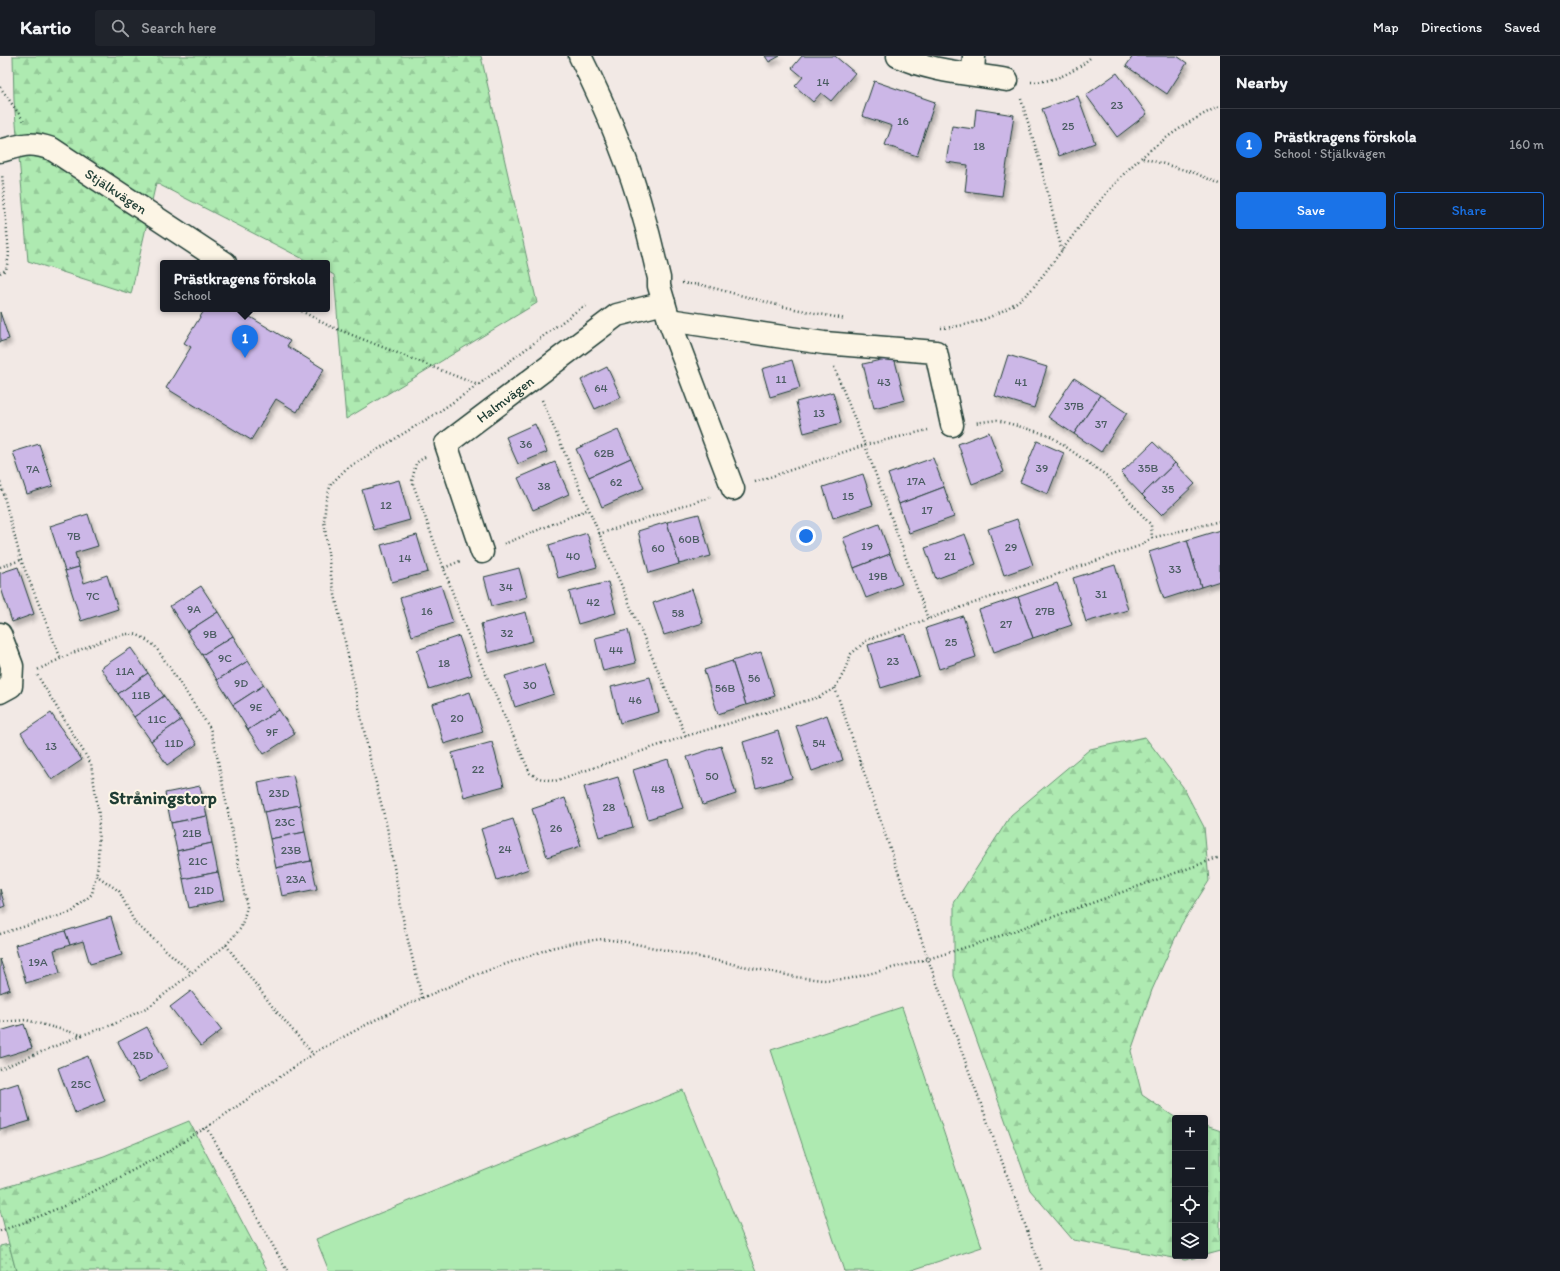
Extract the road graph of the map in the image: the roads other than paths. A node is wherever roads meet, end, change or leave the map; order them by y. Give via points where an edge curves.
1 (580, 56) edge
2 (898, 56) edge
3 (974, 65) edge
4 (1014, 81) road end
5 (1, 161) edge
6 (221, 260) edge
7 (664, 303) junction
8 (952, 425) road end
9 (733, 489) dead end
10 (482, 552) road end
11 (0, 634) edge
12 (5, 689) edge

1 - 7 street via 598,92 644,217
2 - 3 street via 936,68
3 - 4 street
5 - 6 street, Stjälkvägen via 27,144 52,149
7 - 8 street via 824,343 936,352
7 - 9 street
7 - 10 street, Halmvägen via 617,315 446,444
11 - 12 street via 12,666

